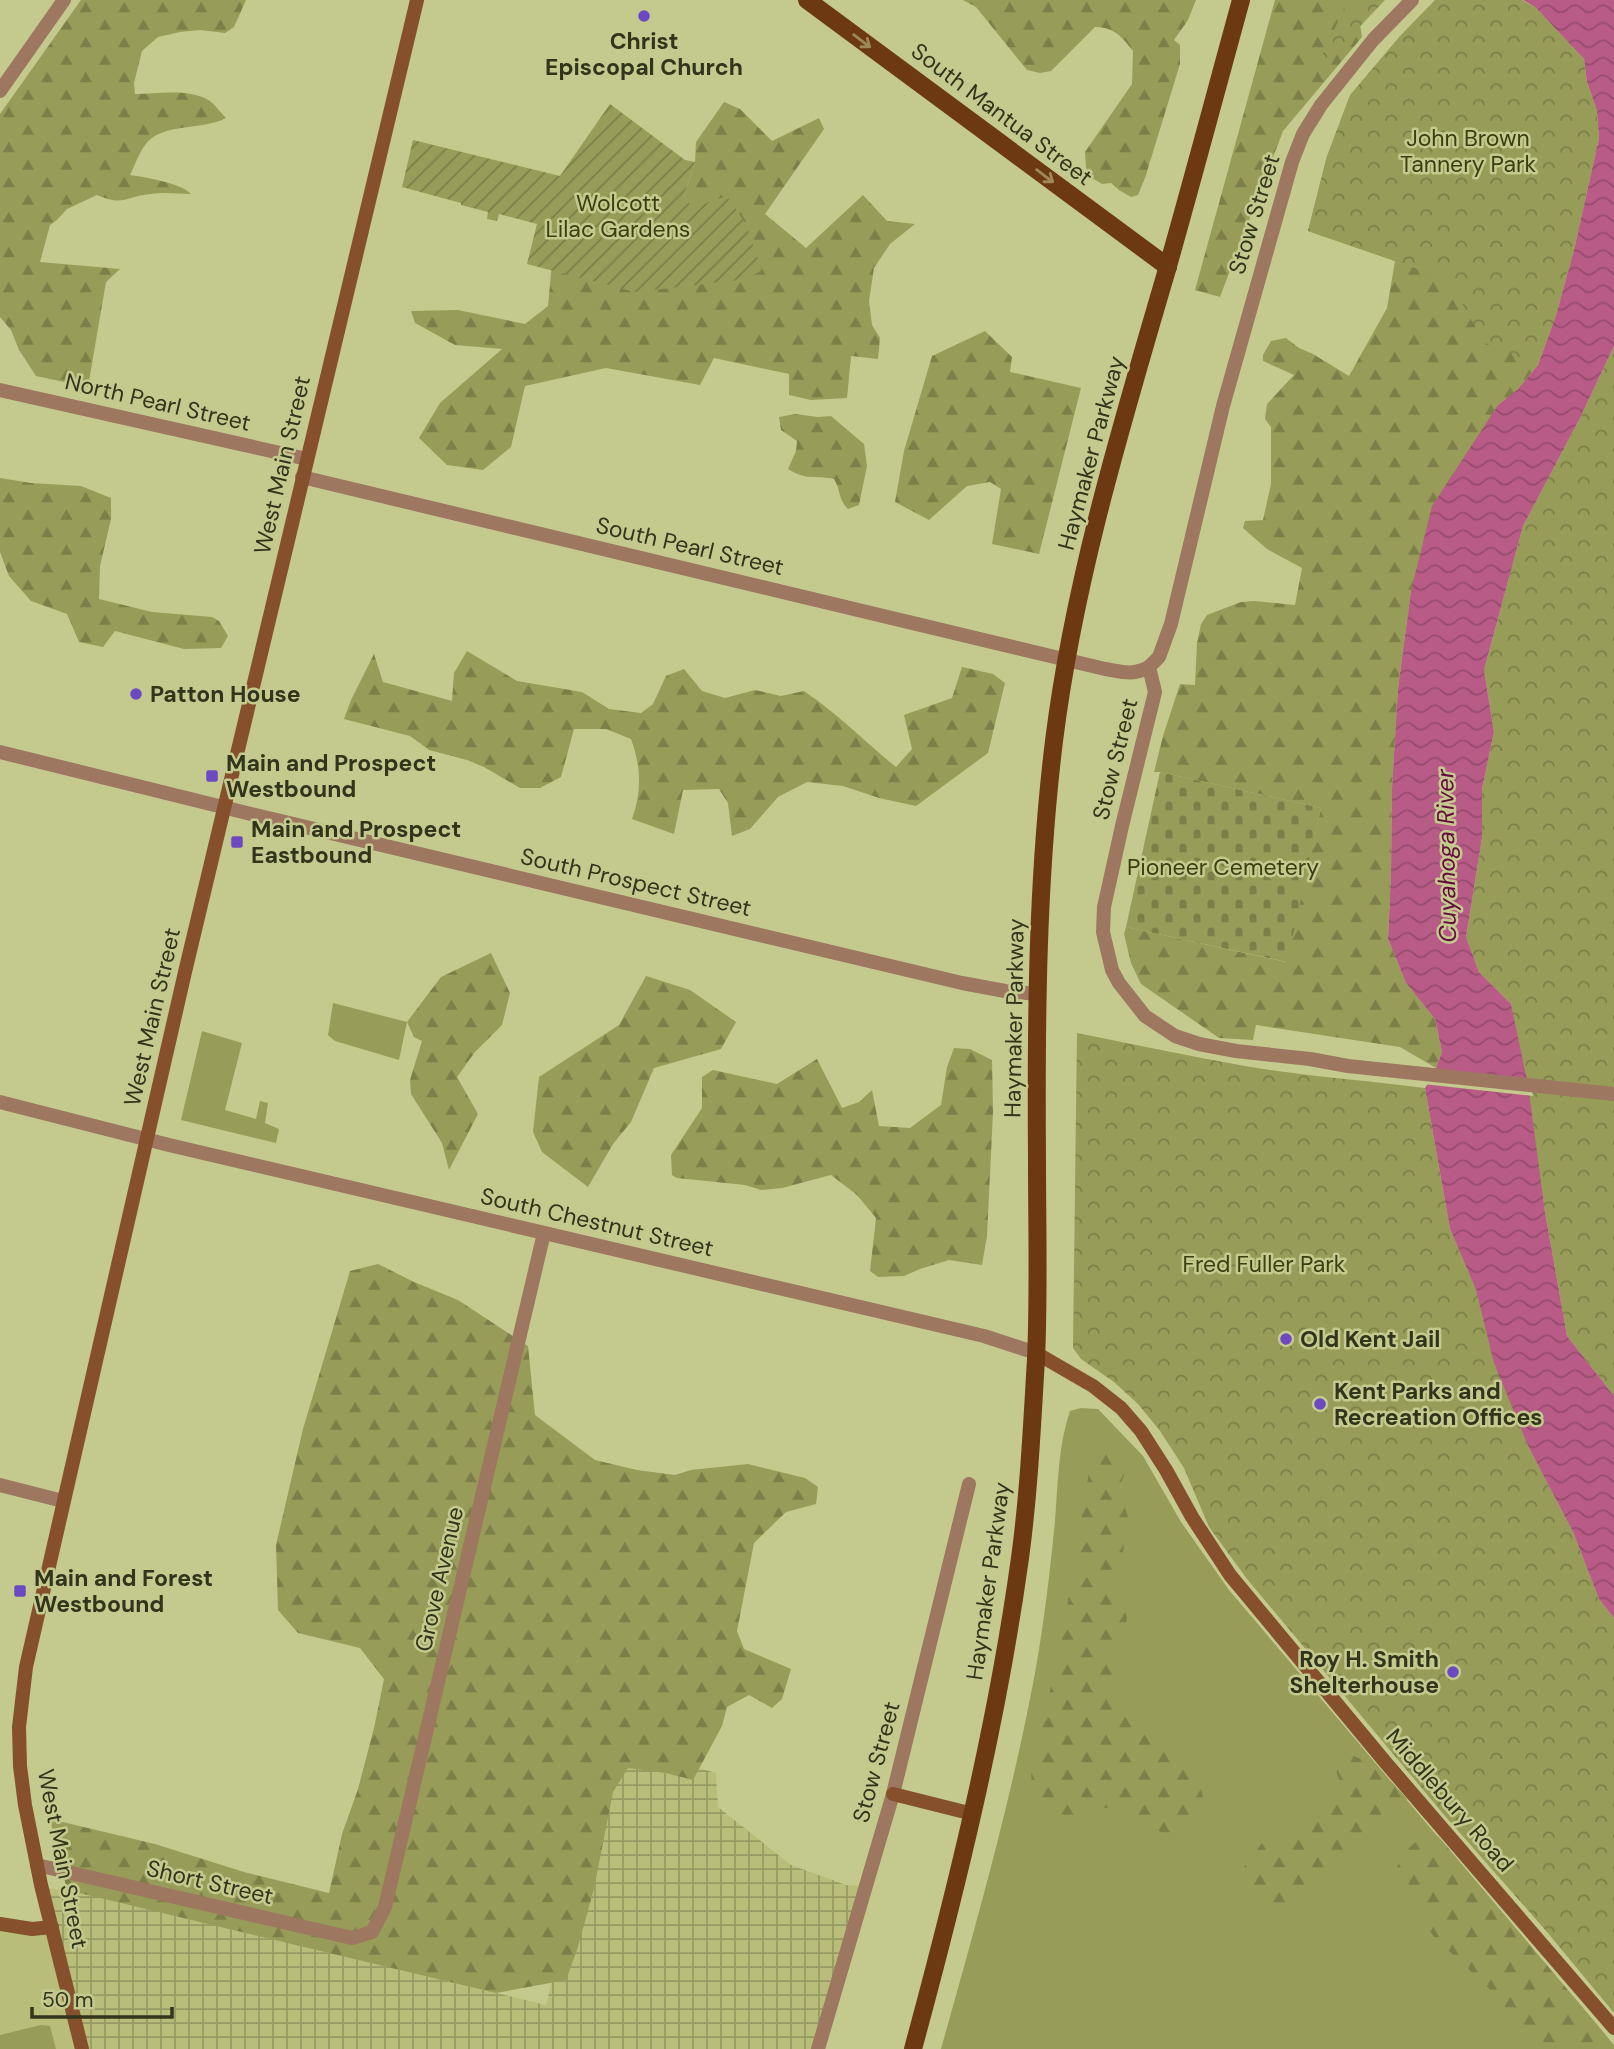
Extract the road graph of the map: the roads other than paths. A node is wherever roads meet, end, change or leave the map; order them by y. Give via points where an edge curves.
1 (64, 0) edge
2 (417, 0) edge
3 (807, 0) edge
4 (1241, 0) edge
5 (1412, 0) edge
6 (0, 91) edge
7 (1168, 267) junction
8 (0, 390) edge
9 (307, 459) junction
10 (302, 477) junction
11 (1066, 659) junction
12 (1149, 667) junction
13 (0, 752) edge
14 (226, 808) junction
15 (1037, 994) junction
16 (1614, 1094) edge
17 (0, 1102) edge
18 (146, 1138) junction
19 (544, 1233) junction
20 (1036, 1353) junction
21 (969, 1484) dead end
22 (0, 1485) edge
23 (63, 1501) junction
24 (893, 1794) junction
25 (973, 1814) junction
26 (37, 1865) junction
27 (0, 1924) edge
28 (52, 1927) junction
29 (372, 1932) joint
30 (1614, 2028) edge
31 (82, 2049) edge
32 (818, 2049) edge
33 (913, 2049) edge

1 - 6 street
2 - 9 main road, West Main Street
3 -> 7 main road, South Mantua Street
4 - 7 main road, Haymaker Parkway
5 - 12 street, Stow Street via 1373,40 1303,134 1279,202 1223,406 1171,624 1159,657
7 - 11 main road, Haymaker Parkway via 1115,446
8 - 9 street, North Pearl Street
9 - 10 main road, West Main Street
10 - 11 street, South Pearl Street
10 - 14 main road, West Main Street
11 - 12 street, South Pearl Street via 1128,674
11 - 15 main road, Haymaker Parkway via 1043,850
12 - 16 street, Stow Street via 1155,692 1119,837 1103,932 1119,983 1145,1016 1175,1035 1236,1051
13 - 14 street, South Prospect Street
14 - 15 street, South Prospect Street via 962,983
14 - 18 main road, West Main Street
15 - 20 main road, Haymaker Parkway
17 - 18 street, South Chestnut Street
18 - 19 street, South Chestnut Street
18 - 23 main road, West Main Street
19 - 20 street, South Chestnut Street via 984,1336
19 - 29 street, Grove Avenue via 385,1907
20 - 25 main road, Haymaker Parkway via 1020,1554
20 - 30 main road, Middlebury Road via 1121,1408 1162,1463 1230,1575
21 - 24 street, Stow Street
22 - 23 street
23 - 26 main road, West Main Street via 29,1650 20,1714 22,1777
24 - 25 main road
24 - 32 street, Stow Street
25 - 33 main road, Haymaker Parkway
26 - 28 main road, West Main Street
26 - 29 street, Short Street via 352,1938
27 - 28 main road via 32,1930
28 - 31 main road, West Main Street

